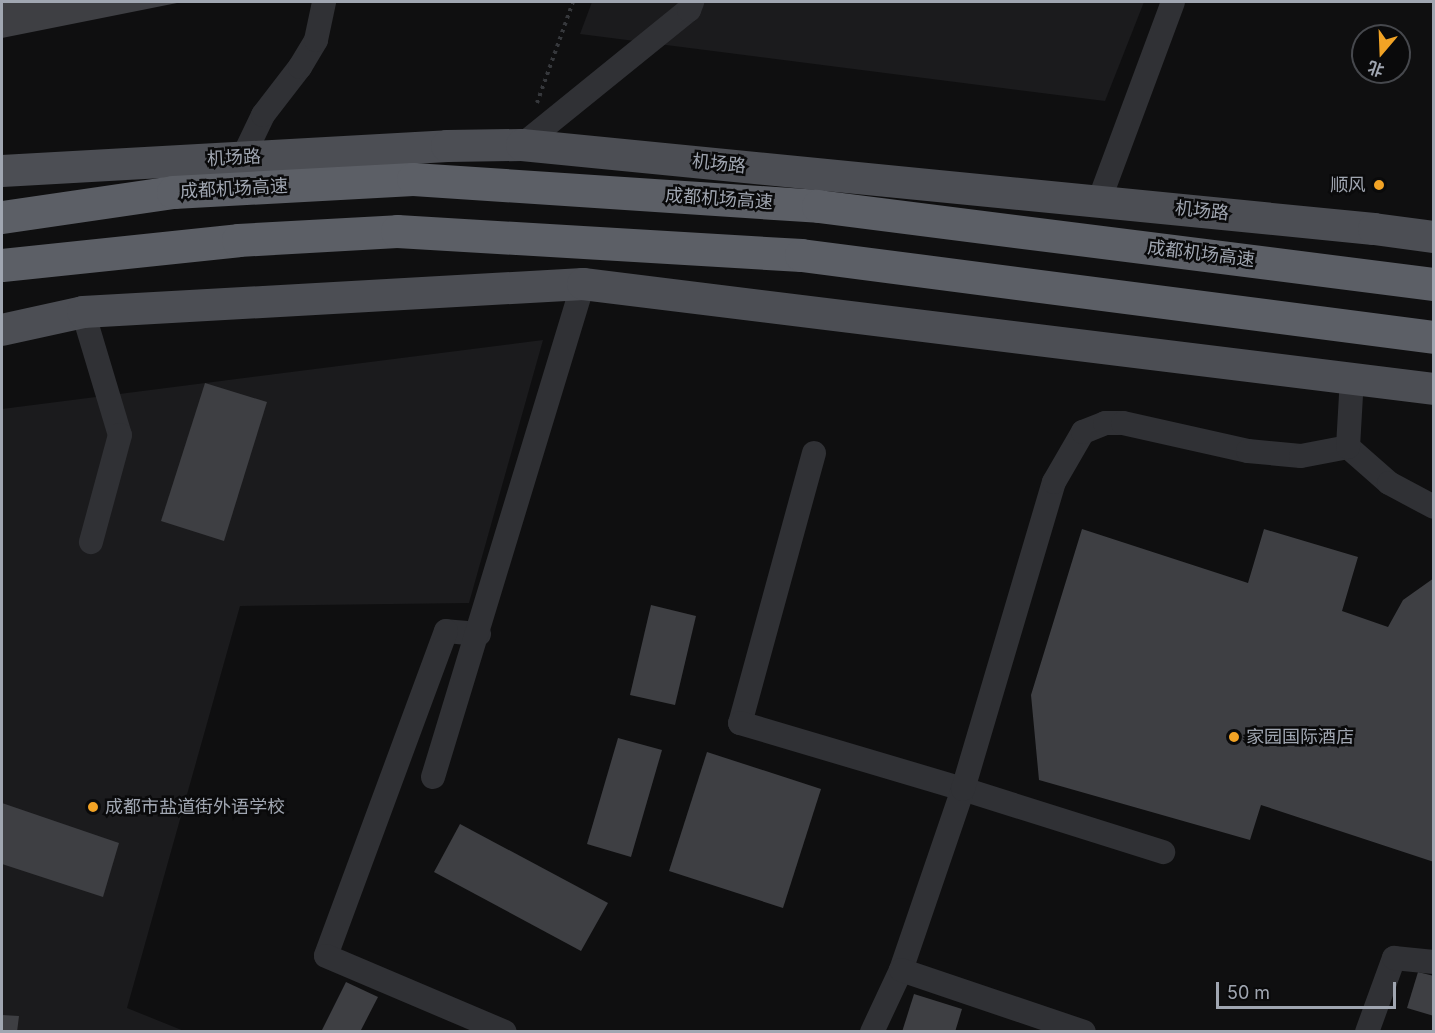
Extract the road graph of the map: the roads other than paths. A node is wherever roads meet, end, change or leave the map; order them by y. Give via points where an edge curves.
1 (324, 2) edge
2 (693, 2) edge
3 (1173, 2) edge
4 (522, 145) junction
5 (243, 158) junction
6 (2, 171) edge
7 (1099, 201) junction
8 (2, 217) edge
9 (1434, 237) edge
10 (2, 265) edge
11 (583, 284) junction
12 (1434, 284) edge
13 (83, 312) junction
14 (2, 330) edge
15 (1434, 337) edge
16 (1352, 377) junction
17 (1434, 389) edge
18 (1348, 447) junction
19 (814, 453) dead end
20 (1434, 507) edge
21 (92, 542) dead end
22 (479, 634) junction
23 (433, 777) dead end
24 (963, 789) junction
25 (1163, 852) dead end
26 (1434, 962) edge
27 (901, 970) junction
28 (505, 1032) edge
29 (872, 1032) edge
30 (1084, 1032) edge
31 (1367, 1032) edge

1 - 5 street via 316,40 263,115
2 - 4 street via 689,10
3 - 7 street
4 - 5 main road, 机场路
4 - 7 main road, 机场路
5 - 6 main road, 机场路
7 - 9 main road, 机场路
8 - 12 highway, 成都机场高速 via 173,192 412,179 818,206
10 - 15 highway via 238,240 397,231 801,255
11 - 13 main road
11 - 16 main road
11 - 22 street
13 - 14 main road
13 - 21 street via 120,435
16 - 17 main road
16 - 18 street
18 - 20 street via 1389,483
18 - 24 street via 1301,456 1248,451 1124,423 1104,423 1083,432 1054,482
19 - 24 street via 740,723
22 - 23 street
22 - 28 street via 446,632 326,956
24 - 25 street
24 - 27 street
26 - 31 street via 1394,958
27 - 29 street
27 - 30 street

